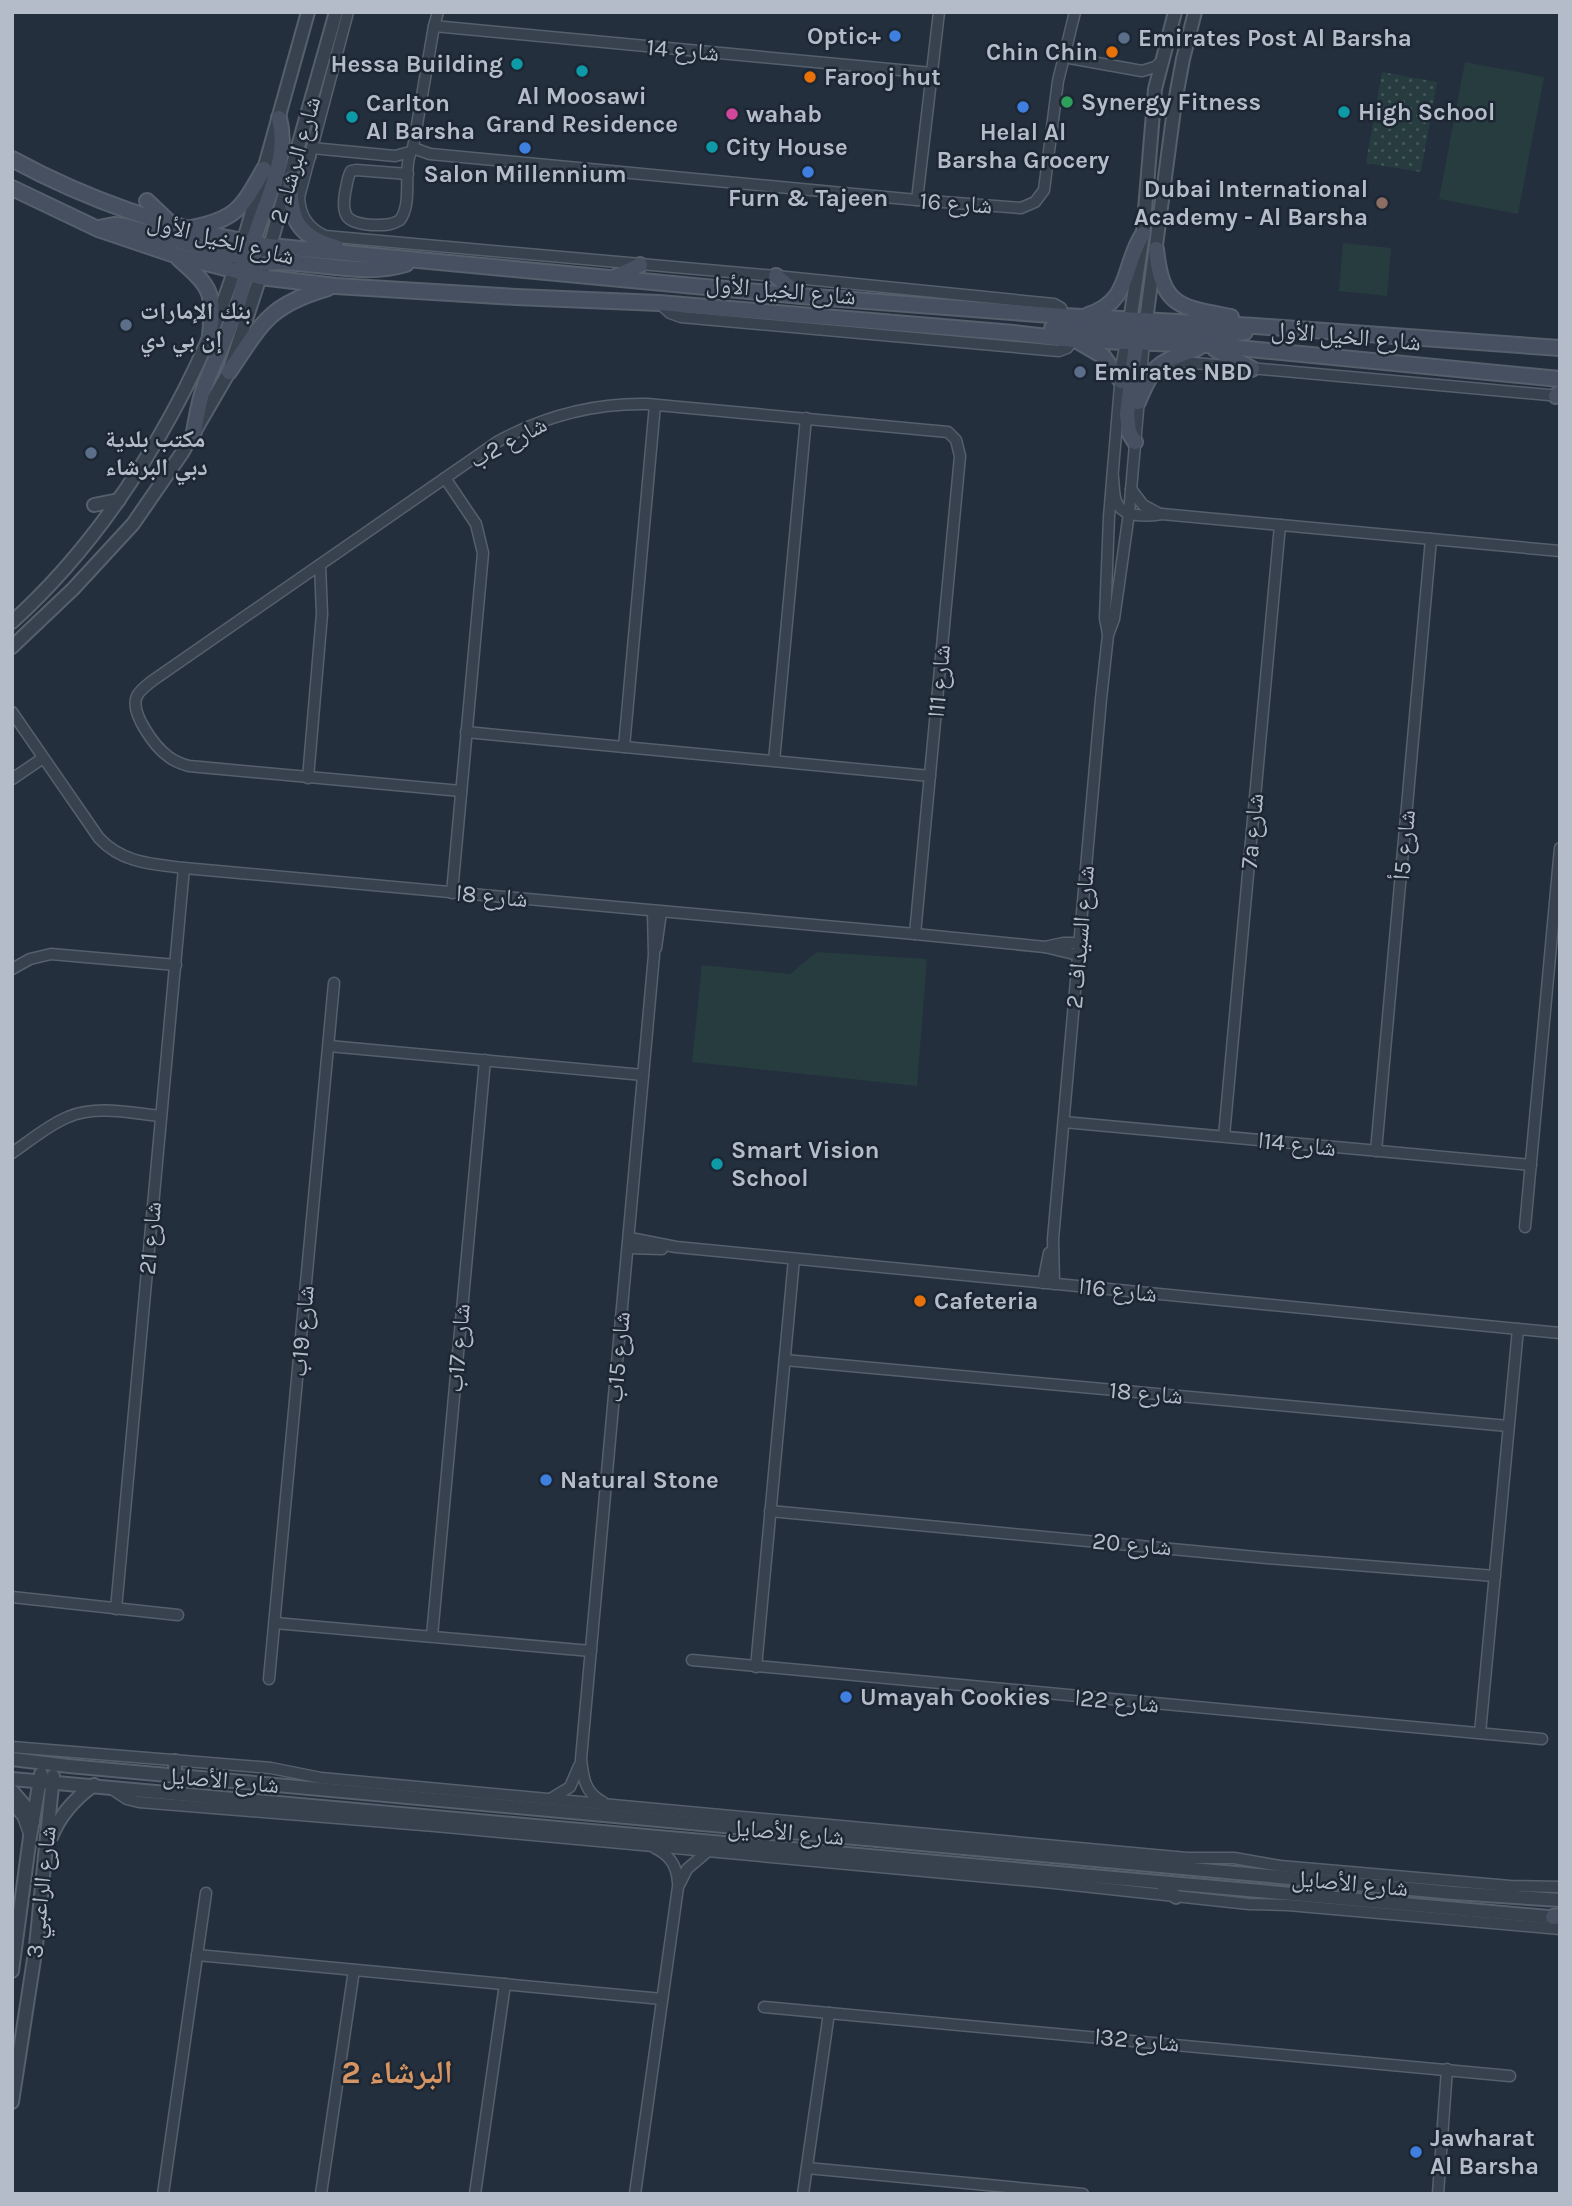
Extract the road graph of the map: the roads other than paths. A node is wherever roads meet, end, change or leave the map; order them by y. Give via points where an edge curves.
1 (307, 12) edge
2 (336, 12) edge
3 (348, 12) edge
4 (438, 12) edge
5 (939, 12) edge
6 (1074, 12) edge
7 (1175, 12) edge
8 (1195, 12) edge
9 (434, 26) junction
10 (1064, 57) junction
11 (1160, 63) junction
12 (1135, 71) junction
13 (932, 73) junction
14 (1155, 89) junction
15 (279, 117) junction
16 (412, 150) junction
17 (310, 152) junction
18 (12, 159) edge
19 (264, 169) junction
20 (292, 172) junction
21 (408, 174) junction
22 (12, 188) edge
23 (917, 200) junction
24 (147, 201) dead end
25 (180, 228) junction
26 (98, 229) junction
27 (1143, 234) junction
28 (270, 246) junction
29 (1156, 249) junction
30 (175, 255) junction
31 (371, 257) junction
32 (249, 260) junction
33 (416, 261) junction
34 (640, 265) junction
35 (776, 276) junction
36 (611, 278) junction
37 (337, 286) junction
38 (800, 296) junction
39 (659, 303) junction
40 (1064, 316) junction
41 (1082, 316) junction
42 (1255, 326) junction
43 (1137, 331) junction
44 (1014, 332) junction
45 (210, 336) junction
46 (1074, 340) junction
47 (1206, 345) junction
48 (1560, 348) edge
49 (1168, 360) junction
50 (1252, 369) junction
51 (229, 372) junction
52 (1560, 379) edge
53 (1121, 381) junction
54 (1558, 395) edge
55 (1138, 402) junction
56 (654, 405) junction
57 (806, 418) junction
58 (194, 432) junction
59 (948, 432) joint
60 (1135, 442) junction
61 (1113, 477) junction
62 (445, 478) junction
63 (1131, 488) junction
64 (118, 500) junction
65 (94, 505) dead end
66 (1129, 513) junction
67 (1162, 514) junction
68 (1280, 525) junction
69 (1431, 539) junction
70 (1560, 551) edge
71 (320, 565) junction
72 (12, 622) edge
73 (1108, 635) junction
74 (12, 647) edge
75 (12, 712) edge
76 (466, 732) junction
77 (624, 747) junction
78 (43, 758) junction
79 (774, 761) junction
80 (930, 776) junction
81 (308, 778) junction
82 (12, 779) edge
83 (461, 792) junction
84 (1560, 848) edge
85 (184, 868) junction
86 (452, 893) junction
87 (657, 911) junction
88 (915, 934) junction
89 (1080, 943) junction
90 (1045, 947) junction
91 (1078, 955) junction
92 (176, 965) junction
93 (12, 969) edge
94 (334, 983) dead end
95 (328, 1046) junction
96 (485, 1060) junction
97 (643, 1076) junction
98 (161, 1116) junction
99 (1064, 1122) junction
100 (1224, 1136) junction
101 (1376, 1151) junction
102 (12, 1153) edge
103 (1531, 1165) junction
104 (1525, 1227) dead end
105 (629, 1243) junction
106 (794, 1259) junction
107 (1049, 1283) junction
108 (1518, 1329) junction
109 (1560, 1333) edge
110 (785, 1360) junction
111 (1508, 1426) junction
112 (770, 1511) junction
113 (1495, 1576) junction
114 (12, 1597) edge
115 (116, 1609) junction
116 (178, 1615) dead end
117 (275, 1623) junction
118 (432, 1636) junction
119 (591, 1651) junction
120 (692, 1660) dead end
121 (756, 1667) junction
122 (269, 1679) dead end
123 (1480, 1733) junction
124 (1542, 1739) dead end
125 (12, 1747) edge
126 (12, 1759) edge
127 (581, 1759) junction
128 (175, 1761) junction
129 (48, 1764) junction
130 (175, 1776) junction
131 (12, 1779) edge
132 (46, 1782) junction
133 (94, 1786) junction
134 (396, 1790) junction
135 (12, 1791) edge
136 (545, 1798) junction
137 (12, 1803) edge
138 (612, 1805) junction
139 (646, 1819) junction
140 (435, 1821) junction
141 (33, 1823) junction
142 (30, 1837) junction
143 (650, 1846) junction
144 (708, 1851) junction
145 (46, 1854) junction
146 (1017, 1868) junction
147 (995, 1878) junction
148 (1161, 1882) junction
149 (678, 1887) junction
150 (1560, 1887) edge
151 (1510, 1891) junction
152 (206, 1893) dead end
153 (1175, 1897) junction
154 (1560, 1900) edge
155 (1558, 1920) edge
156 (197, 1955) junction
157 (354, 1970) junction
158 (12, 1971) edge
159 (505, 1984) junction
160 (663, 1999) junction
161 (764, 2007) dead end
162 (829, 2013) junction
163 (1447, 2069) junction
164 (1510, 2076) dead end
165 (12, 2102) edge
166 (807, 2168) junction
167 (163, 2194) edge
168 (321, 2194) edge
169 (475, 2194) edge
170 (635, 2194) edge
171 (803, 2194) edge
172 (1083, 2194) edge
173 (1438, 2194) edge

1 - 15 street, شارع البرشاء 2
2 - 20 street, شارع البرشاء 2
3 - 17 street
4 - 9 street
5 - 13 street
6 - 10 street, شارع 16
7 - 11 street
8 - 29 street via 1175,102
9 - 13 street, شارع 14
9 - 16 street
10 - 12 street
10 - 23 street, شارع 16 via 1041,197 1021,208
11 - 12 street
11 - 14 street
12 - 14 street
13 - 23 street
14 - 27 street
15 - 19 street, شارع البرشاء 2
15 - 32 main road via 282,156
16 - 17 street via 395,156
16 - 21 street
16 - 23 street, شارع 16
17 - 20 street
17 - 34 street via 300,209 308,225 325,236
18 - 25 main road, شارع الخيل الأول via 53,181
19 - 25 main road via 231,215 210,225
19 - 32 street, شارع البرشاء 2
20 - 28 street, شارع البرشاء 2
20 - 31 main road via 291,207 304,232 323,243
21 - 21 street via 405,210 397,222 386,226 356,223 348,217 344,202 351,171
22 - 26 main road, شارع الخيل الأول
24 - 25 main road
25 - 32 main road, شارع الخيل الأول
26 - 30 main road, شارع الخيل الأول
26 - 32 main road via 120,225
27 - 41 main road via 1133,250 1120,293 1104,308
27 - 43 street
28 - 31 main road, شارع الخيل الأول
28 - 32 main road, شارع الخيل الأول
29 - 42 main road via 1161,282 1179,303
29 - 43 street
30 - 32 main road, شارع الخيل الأول
30 - 45 main road via 203,281 209,293
31 - 33 main road, شارع الخيل الأول
32 - 33 main road via 360,270
32 - 37 main road, شارع الخيل الأول
32 - 45 street, شارع البرشاء 2
32 - 51 street, شارع البرشاء 2
32 - 58 main road via 243,291 202,393
33 - 36 main road, شارع الخيل الأول
34 - 35 street
34 - 36 main road
35 - 38 main road
35 - 40 street via 1054,304
36 - 38 main road, شارع الخيل الأول
37 - 39 main road, شارع الخيل الأول
37 - 51 main road via 300,297 277,310 257,330
38 - 40 main road, شارع الخيل الأول
39 - 44 main road, شارع الخيل الأول
39 - 46 street via 681,317 957,343 1059,351
40 - 41 main road, شارع الخيل الأول
41 - 43 main road, شارع الخيل الأول
42 - 43 main road, شارع الخيل الأول
42 - 48 main road, شارع الخيل الأول
43 - 44 main road via 1030,327
43 - 46 main road, شارع الخيل الأول
43 - 47 main road, شارع الخيل الأول
43 - 53 street, شارع السيداف 2
43 - 55 street, شارع السيداف 2
43 - 60 main road via 1127,414
44 - 46 main road, شارع الخيل الأول
45 - 64 street, شارع البرشاء 2 via 162,429
46 - 53 main road via 1103,356
47 - 49 main road
47 - 50 main road
47 - 52 main road, شارع الخيل الأول
49 - 50 street
49 - 55 main road via 1152,371
50 - 54 street
51 - 58 street, شارع البرشاء 2
53 - 61 street, شارع السيداف 2
55 - 60 street, شارع السيداف 2
56 - 57 street, شارع 2ب
56 - 62 street, شارع 2ب via 592,407 543,420 497,443
56 - 77 street
57 - 59 street, شارع 2ب
57 - 79 street
58 - 74 street, شارع البرشاء 2 via 133,524
59 - 80 street, شارع 11ا via 956,440 960,456
60 - 63 street, شارع السيداف 2
61 - 66 street via 1117,504
61 - 73 street, شارع السيداف 2 via 1105,618
62 - 71 street, شارع 2ب
62 - 76 street via 476,524 483,553
63 - 66 street, شارع السيداف 2
63 - 67 street via 1143,505
64 - 65 street
64 - 72 street, شارع البرشاء 2 via 69,564
66 - 67 street
66 - 73 street, شارع السيداف 2
67 - 68 street
68 - 69 street
68 - 100 street, 7a شارع
69 - 70 street
69 - 101 street, شارع 5أ
71 - 81 street via 322,614
71 - 81 street, شارع 2ب via 152,681 137,695 135,708 158,747 174,761 195,768
73 - 89 street, شارع السيداف 2
75 - 78 street, شارع 8ا
76 - 77 street
76 - 83 street
77 - 79 street
78 - 82 street
78 - 85 street, شارع 8ا via 110,850 132,860
79 - 80 street
80 - 88 street, شارع 11ا
81 - 83 street
83 - 86 street
84 - 103 street
85 - 86 street, شارع 8ا
85 - 92 street, شارع 21
86 - 87 street, شارع 8ا
87 - 88 street, شارع 8ا
87 - 97 street, شارع 15ب
88 - 90 street, شارع 8ا
89 - 90 street, شارع 8ا
89 - 91 street, شارع السيداف 2
90 - 91 street, شارع 8ا
91 - 99 street, شارع السيداف 2
92 - 93 street via 51,954
92 - 98 street, شارع 21
94 - 95 street, شارع 19ب
95 - 96 street
95 - 117 street, شارع 19ب
96 - 97 street
96 - 118 street, شارع 17ب
97 - 105 street, شارع 15ب
98 - 102 street via 81,1112 59,1121
98 - 115 street, شارع 21
99 - 100 street, شارع 14ا
99 - 107 street, شارع السيداف 2
100 - 101 street, شارع 14ا
101 - 103 street, شارع 14ا
103 - 104 street
105 - 106 street, شارع 16ا
105 - 119 street, شارع 15ب
106 - 107 street, شارع 16ا
106 - 110 street
107 - 108 street, شارع 16ا
108 - 109 street, شارع 16ا
108 - 111 street
110 - 111 street, شارع 18
110 - 112 street
111 - 113 street
112 - 113 street, شارع 20
112 - 121 street
113 - 123 street
114 - 115 street
115 - 116 street
117 - 118 street
117 - 122 street, شارع 19ب
118 - 119 street
119 - 127 street, شارع 15ب
120 - 121 street, شارع 22ا
121 - 123 street, شارع 22ا
123 - 124 street, شارع 22ا
125 - 128 street
126 - 129 street, شارع الأصايل
127 - 136 street, شارع 15ب via 570,1787
127 - 138 street, شارع 15ب via 588,1790
128 - 130 street
128 - 134 street via 271,1768
129 - 130 street, شارع الأصايل
129 - 132 street, شارع الراعبي 3
130 - 134 street, شارع الأصايل
131 - 132 street, شارع الأصايل
132 - 133 street, شارع الأصايل
132 - 141 street, شارع الراعبي 3
132 - 145 street, شارع الراعبي 3
133 - 140 street, شارع الأصايل
133 - 145 street via 64,1813
134 - 136 street
134 - 139 street, شارع الأصايل
135 - 141 street
136 - 138 street
137 - 142 street
138 - 139 street
138 - 151 street via 1187,1858 1234,1858
139 - 151 street, شارع الأصايل
140 - 143 street
140 - 146 street, شارع الأصايل
141 - 142 street, شارع الراعبي 3
142 - 158 street, شارع الراعبي 3
143 - 144 street
143 - 149 street via 669,1858
144 - 147 street
144 - 149 street via 687,1869
145 - 165 street, شارع الراعبي 3
146 - 147 street
146 - 148 street, شارع الأصايل
147 - 153 street
148 - 153 street
148 - 155 street, شارع الأصايل
149 - 160 street
150 - 151 street
151 - 154 street, شارع الأصايل
152 - 156 street
153 - 155 street
156 - 157 street
156 - 167 street
157 - 159 street
157 - 168 street
159 - 160 street
159 - 169 street
160 - 170 street
161 - 162 street, شارع 32ا
162 - 163 street, شارع 32ا
162 - 166 street
163 - 164 street, شارع 32ا
163 - 173 street
166 - 171 street
166 - 172 street

